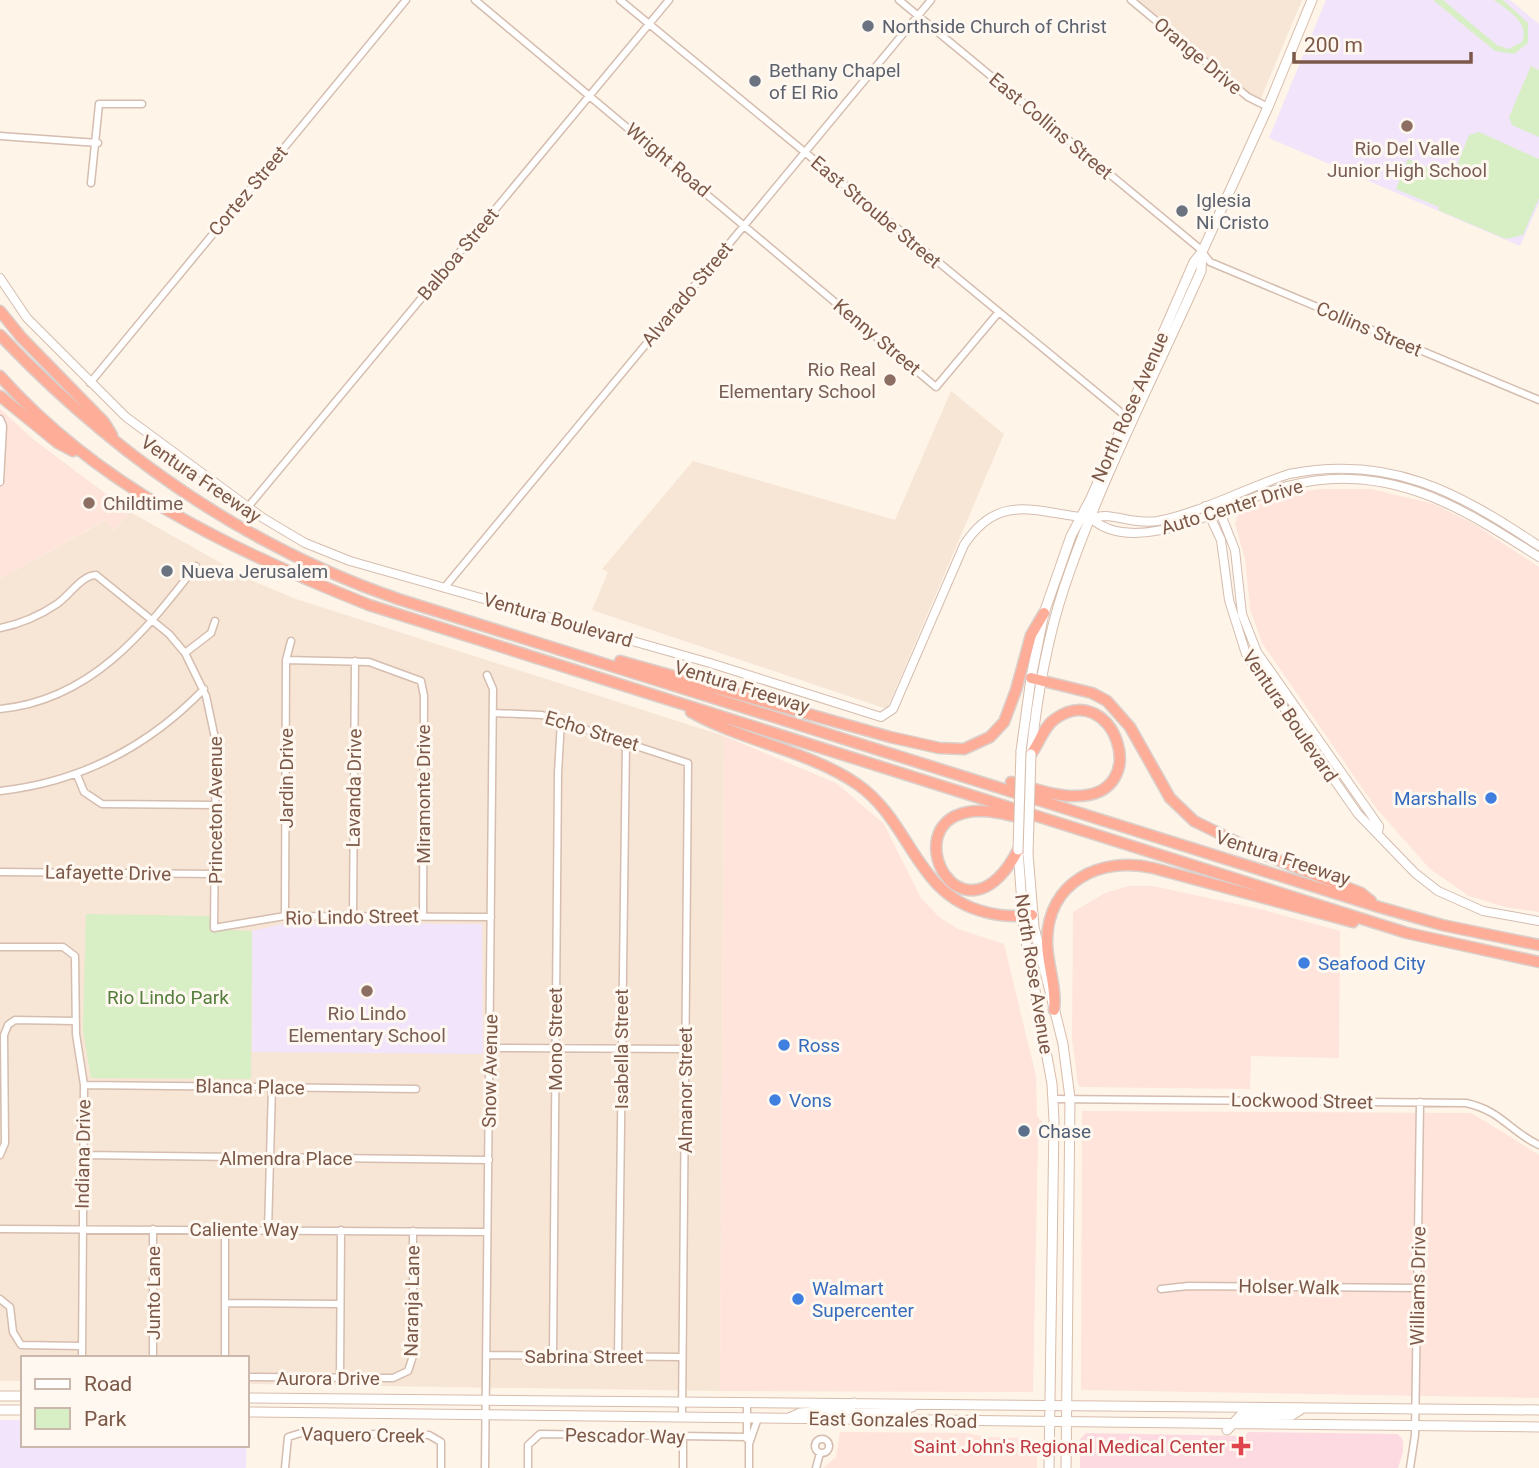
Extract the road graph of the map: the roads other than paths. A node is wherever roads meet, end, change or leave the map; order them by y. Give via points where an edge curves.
1 (406, 0) edge
2 (475, 0) edge
3 (620, 0) edge
4 (669, 0) edge
5 (899, 0) edge
6 (931, 0) edge
7 (1131, 0) edge
8 (1312, 0) edge
9 (918, 16) junction
10 (649, 24) junction
11 (590, 95) junction
12 (142, 104) dead end
13 (1268, 107) junction
14 (0, 136) edge
15 (98, 143) junction
16 (805, 153) junction
17 (91, 183) dead end
18 (745, 225) junction
19 (1202, 252) junction
20 (0, 278) edge
21 (0, 311) edge
22 (998, 313) junction
23 (0, 335) edge
24 (0, 376) edge
25 (90, 383) junction
26 (0, 396) edge
27 (1539, 400) edge
28 (0, 419) edge
29 (1130, 420) junction
30 (117, 444) junction
31 (91, 460) junction
32 (0, 482) edge
33 (1216, 501) junction
34 (1205, 506) junction
35 (248, 508) junction
36 (1220, 511) junction
37 (1210, 515) junction
38 (1086, 517) junction
39 (1539, 546) edge
40 (1539, 557) edge
41 (196, 566) dead end
42 (444, 588) junction
43 (1044, 613) junction
44 (154, 620) junction
45 (215, 621) dead end
46 (0, 628) edge
47 (291, 641) dead end
48 (568, 651) junction
49 (185, 653) junction
50 (286, 660) junction
51 (355, 661) junction
52 (487, 675) dead end
53 (1035, 679) junction
54 (204, 689) junction
55 (670, 700) junction
56 (0, 709) edge
57 (493, 713) junction
58 (561, 722) junction
59 (626, 742) junction
60 (1026, 752) junction
61 (688, 763) joint
62 (76, 775) junction
63 (975, 778) junction
64 (0, 791) edge
65 (216, 805) junction
66 (1054, 821) junction
67 (1378, 832) junction
68 (1023, 852) junction
69 (0, 872) edge
70 (215, 874) junction
71 (1379, 907) junction
72 (353, 915) junction
73 (285, 916) junction
74 (423, 916) junction
75 (1028, 916) junction
76 (491, 917) junction
77 (1539, 921) edge
78 (214, 928) joint
79 (1407, 933) junction
80 (1539, 945) edge
81 (0, 947) edge
82 (1539, 962) edge
83 (1054, 1010) junction
84 (76, 1021) junction
85 (490, 1048) junction
86 (555, 1048) junction
87 (621, 1049) junction
88 (685, 1049) junction
89 (84, 1086) junction
90 (272, 1087) junction
91 (416, 1089) dead end
92 (1070, 1098) junction
93 (1052, 1099) junction
94 (1420, 1102) junction
95 (1539, 1145) edge
96 (0, 1155) edge
97 (83, 1155) junction
98 (270, 1158) junction
99 (489, 1160) junction
100 (0, 1228) edge
101 (82, 1229) junction
102 (153, 1229) junction
103 (225, 1229) junction
104 (268, 1230) junction
105 (341, 1230) junction
106 (413, 1231) junction
107 (487, 1232) junction
108 (1418, 1288) junction
109 (1161, 1289) dead end
110 (0, 1299) edge
111 (225, 1303) junction
112 (340, 1304) junction
113 (82, 1346) junction
114 (486, 1355) junction
115 (82, 1356) edge
116 (153, 1356) edge
117 (225, 1356) edge
118 (553, 1356) junction
119 (618, 1356) junction
120 (682, 1357) junction
121 (408, 1371) joint
122 (248, 1377) edge
123 (340, 1378) junction
124 (0, 1396) edge
125 (21, 1396) edge
126 (248, 1398) edge
127 (485, 1400) junction
128 (682, 1402) junction
129 (747, 1402) junction
130 (853, 1403) junction
131 (920, 1404) junction
132 (1048, 1406) junction
133 (1067, 1406) junction
134 (1302, 1409) junction
135 (0, 1410) edge
136 (21, 1410) edge
137 (1416, 1410) junction
138 (1539, 1410) edge
139 (248, 1412) edge
140 (485, 1415) junction
141 (682, 1416) junction
142 (747, 1418) junction
143 (758, 1418) junction
144 (788, 1419) junction
145 (853, 1420) junction
146 (1049, 1422) junction
147 (1066, 1422) junction
148 (1229, 1426) junction
149 (1416, 1426) junction
150 (1539, 1427) edge
151 (683, 1437) junction
152 (748, 1439) junction
153 (820, 1453) dead end
154 (285, 1468) edge
155 (442, 1468) edge
156 (485, 1468) edge
157 (528, 1468) edge
158 (683, 1468) edge
159 (749, 1468) edge
160 (816, 1468) edge
161 (1049, 1468) edge
162 (1066, 1468) edge
163 (1410, 1468) edge

1 - 25 street, Cortez Street
2 - 11 street, Wright Road
3 - 10 street, East Stroube Street
4 - 10 street, Balboa Street
5 - 9 street, East Collins Street
6 - 9 street, Alvarado Street
7 - 13 street, Orange Drive via 1248,97
8 - 13 main road, North Rose Avenue
9 - 16 street, Alvarado Street
9 - 19 street, East Collins Street
10 - 11 street, Balboa Street
10 - 16 street, East Stroube Street
11 - 18 street, Wright Road
11 - 35 street, Balboa Street
12 - 15 street via 100,103
13 - 19 main road, North Rose Avenue
14 - 15 street
15 - 17 street
16 - 18 street, Alvarado Street
16 - 22 street, East Stroube Street
18 - 22 street, Kenny Street via 936,387
18 - 42 street, Alvarado Street
19 - 27 street, Collins Street via 1210,262
19 - 29 main road, North Rose Avenue
20 - 25 street, Ventura Boulevard via 27,318
21 - 30 highway via 104,422
22 - 29 street, East Stroube Street
23 - 30 highway, Ventura Freeway
24 - 31 highway, Ventura Freeway
25 - 35 street, Ventura Boulevard via 126,417
26 - 31 highway via 58,443
28 - 32 street
29 - 38 main road, North Rose Avenue
30 - 48 highway, Ventura Freeway via 211,511 337,577
31 - 55 highway, Ventura Freeway via 185,522 334,591
33 - 34 street, Auto Center Drive
33 - 36 street, Ventura Boulevard
33 - 39 street, Auto Center Drive via 1312,470 1373,470 1454,493
34 - 37 street, Ventura Boulevard
34 - 38 street, Auto Center Drive via 1154,521
35 - 42 street, Ventura Boulevard via 327,553
36 - 37 street, Auto Center Drive
36 - 40 street, Auto Center Drive via 1307,482 1370,481 1412,489 1455,505
36 - 67 street, Ventura Boulevard via 1234,550 1242,614 1257,652 1379,826
37 - 38 street, Auto Center Drive via 1146,532 1100,526
37 - 67 street, Ventura Boulevard via 1221,540 1228,600 1246,654 1337,786 1373,832
38 - 42 street, Ventura Boulevard via 1025,508 1002,512 976,529 964,545 893,709 884,716
38 - 43 main road, North Rose Avenue via 1071,536
38 - 53 main road, North Rose Avenue
41 - 44 street
43 - 48 highway via 1031,635 1004,722 982,742 954,750 890,737 649,667
43 - 53 main road, North Rose Avenue
44 - 46 street, Princeton Avenue via 93,574 47,611
44 - 49 street, Princeton Avenue
44 - 56 street via 125,652 88,679 44,700
45 - 49 street via 211,633
47 - 50 street, Jardin Drive
48 - 63 highway, Ventura Freeway
49 - 54 street, Princeton Avenue
50 - 51 street
50 - 73 street, Jardin Drive
51 - 72 street, Lavanda Drive
51 - 74 street, Miramonte Drive via 414,676 424,690
52 - 57 street, Snow Avenue via 493,689
53 - 60 main road, North Rose Avenue
53 - 71 highway via 1092,693 1119,712 1162,787 1194,821 1361,893
54 - 62 street via 150,736
54 - 65 street, Princeton Avenue via 216,735
55 - 66 highway, Ventura Freeway
55 - 75 highway via 854,782 890,814 928,877 946,896 980,911
57 - 58 street, Echo Street via 534,713
57 - 76 street, Snow Avenue
58 - 59 street, Echo Street
58 - 86 street, Mono Street
59 - 61 street, Echo Street
59 - 87 street, Isabella Street
60 - 63 highway via 1056,718 1077,712 1109,724 1121,753 1113,779 1088,795
60 - 68 main road, North Rose Avenue, bridge
61 - 88 street, Almanor Street
62 - 64 street
62 - 65 street via 84,792 102,804
63 - 71 highway, Ventura Freeway
65 - 70 street, Princeton Avenue
66 - 68 highway via 968,812 944,825 936,843 947,878 977,890 997,883
66 - 79 highway, Ventura Freeway
67 - 77 street, Ventura Boulevard via 1415,873 1450,898 1496,915
68 - 75 main road, North Rose Avenue
69 - 70 street, Lafayette Drive
70 - 78 street, Princeton Avenue
71 - 80 highway, Ventura Freeway
72 - 73 street, Rio Lindo Street
72 - 74 street, Rio Lindo Street
73 - 78 street, Rio Lindo Street
74 - 76 street, Rio Lindo Street
75 - 83 main road, North Rose Avenue
75 - 93 main road, North Rose Avenue
76 - 85 street, Snow Avenue
79 - 82 highway, Ventura Freeway
79 - 83 highway via 1321,916 1153,868 1109,865 1073,883 1056,906 1047,937
81 - 84 street, Indiana Drive via 73,951
83 - 92 main road, North Rose Avenue
84 - 89 street, Indiana Drive
84 - 96 street via 15,1020 8,1025 4,1035 5,1143
85 - 86 street
85 - 99 street, Snow Avenue
86 - 87 street
86 - 118 street, Mono Street
87 - 88 street
87 - 119 street, Isabella Street
88 - 120 street, Almanor Street
89 - 90 street, Blanca Place
89 - 97 street, Indiana Drive
90 - 91 street, Blanca Place
90 - 98 street
92 - 93 street, Lockwood Street
92 - 94 street, Lockwood Street
92 - 133 main road, North Rose Avenue
93 - 132 main road, North Rose Avenue
94 - 95 street, Lockwood Street via 1478,1106 1500,1115
94 - 108 street, Williams Drive
97 - 98 street, Almendra Place
97 - 101 street, Indiana Drive
98 - 99 street, Almendra Place
98 - 104 street
99 - 107 street, Snow Avenue
100 - 101 street, Caliente Way
101 - 102 street, Caliente Way
101 - 113 street, Indiana Drive
102 - 103 street, Caliente Way
102 - 116 street, Junto Lane
103 - 104 street, Caliente Way
103 - 111 street
104 - 105 street, Caliente Way
105 - 106 street, Caliente Way
105 - 112 street
106 - 107 street, Caliente Way
106 - 121 street, Naranja Lane via 413,1356
107 - 114 street, Snow Avenue
108 - 109 street, Holser Walk
108 - 137 street, Williams Drive
110 - 113 street via 10,1307 13,1332 21,1345
111 - 112 street
111 - 117 street
112 - 123 street
113 - 115 street, Indiana Drive
114 - 118 street, Sabrina Street
114 - 127 street, Snow Avenue
118 - 119 street, Sabrina Street
119 - 120 street, Sabrina Street
120 - 128 street, Almanor Street
121 - 123 street, Aurora Drive via 393,1378
122 - 123 street, Aurora Drive
124 - 125 main road
126 - 127 main road, East Gonzales Road
127 - 128 main road, East Gonzales Road
127 - 140 street, Snow Avenue
128 - 129 main road, East Gonzales Road
128 - 141 street, Almanor Street
129 - 130 main road, East Gonzales Road
129 - 142 street
130 - 131 main road, East Gonzales Road
130 - 144 main road via 848,1410 800,1413
131 - 132 main road, East Gonzales Road
131 - 145 main road via 895,1412 857,1413
132 - 133 main road, East Gonzales Road
132 - 146 main road, North Rose Avenue
133 - 134 main road, East Gonzales Road
133 - 147 main road, North Rose Avenue
134 - 137 main road, East Gonzales Road
134 - 148 main road via 1292,1415 1241,1415
135 - 136 main road
137 - 138 main road, East Gonzales Road
137 - 149 street, Williams Drive
139 - 140 main road, East Gonzales Road
140 - 141 main road, East Gonzales Road
140 - 156 street, Snow Avenue
141 - 142 main road, East Gonzales Road
142 - 143 main road, East Gonzales Road
142 - 152 street
143 - 144 main road, East Gonzales Road
143 - 152 street
144 - 145 main road, East Gonzales Road
145 - 146 main road, East Gonzales Road
146 - 147 main road, East Gonzales Road
146 - 161 main road, North Rose Avenue
147 - 148 main road, East Gonzales Road
147 - 162 main road, North Rose Avenue
148 - 149 main road, East Gonzales Road
149 - 150 main road, East Gonzales Road
149 - 163 street, Williams Drive
151 - 152 street, Pescador Way
151 - 157 street, Pescador Way via 540,1434 528,1445
151 - 158 street
152 - 159 street
153 - 160 street
154 - 155 street, Vaquero Creek via 288,1437 301,1433 429,1434 442,1442

